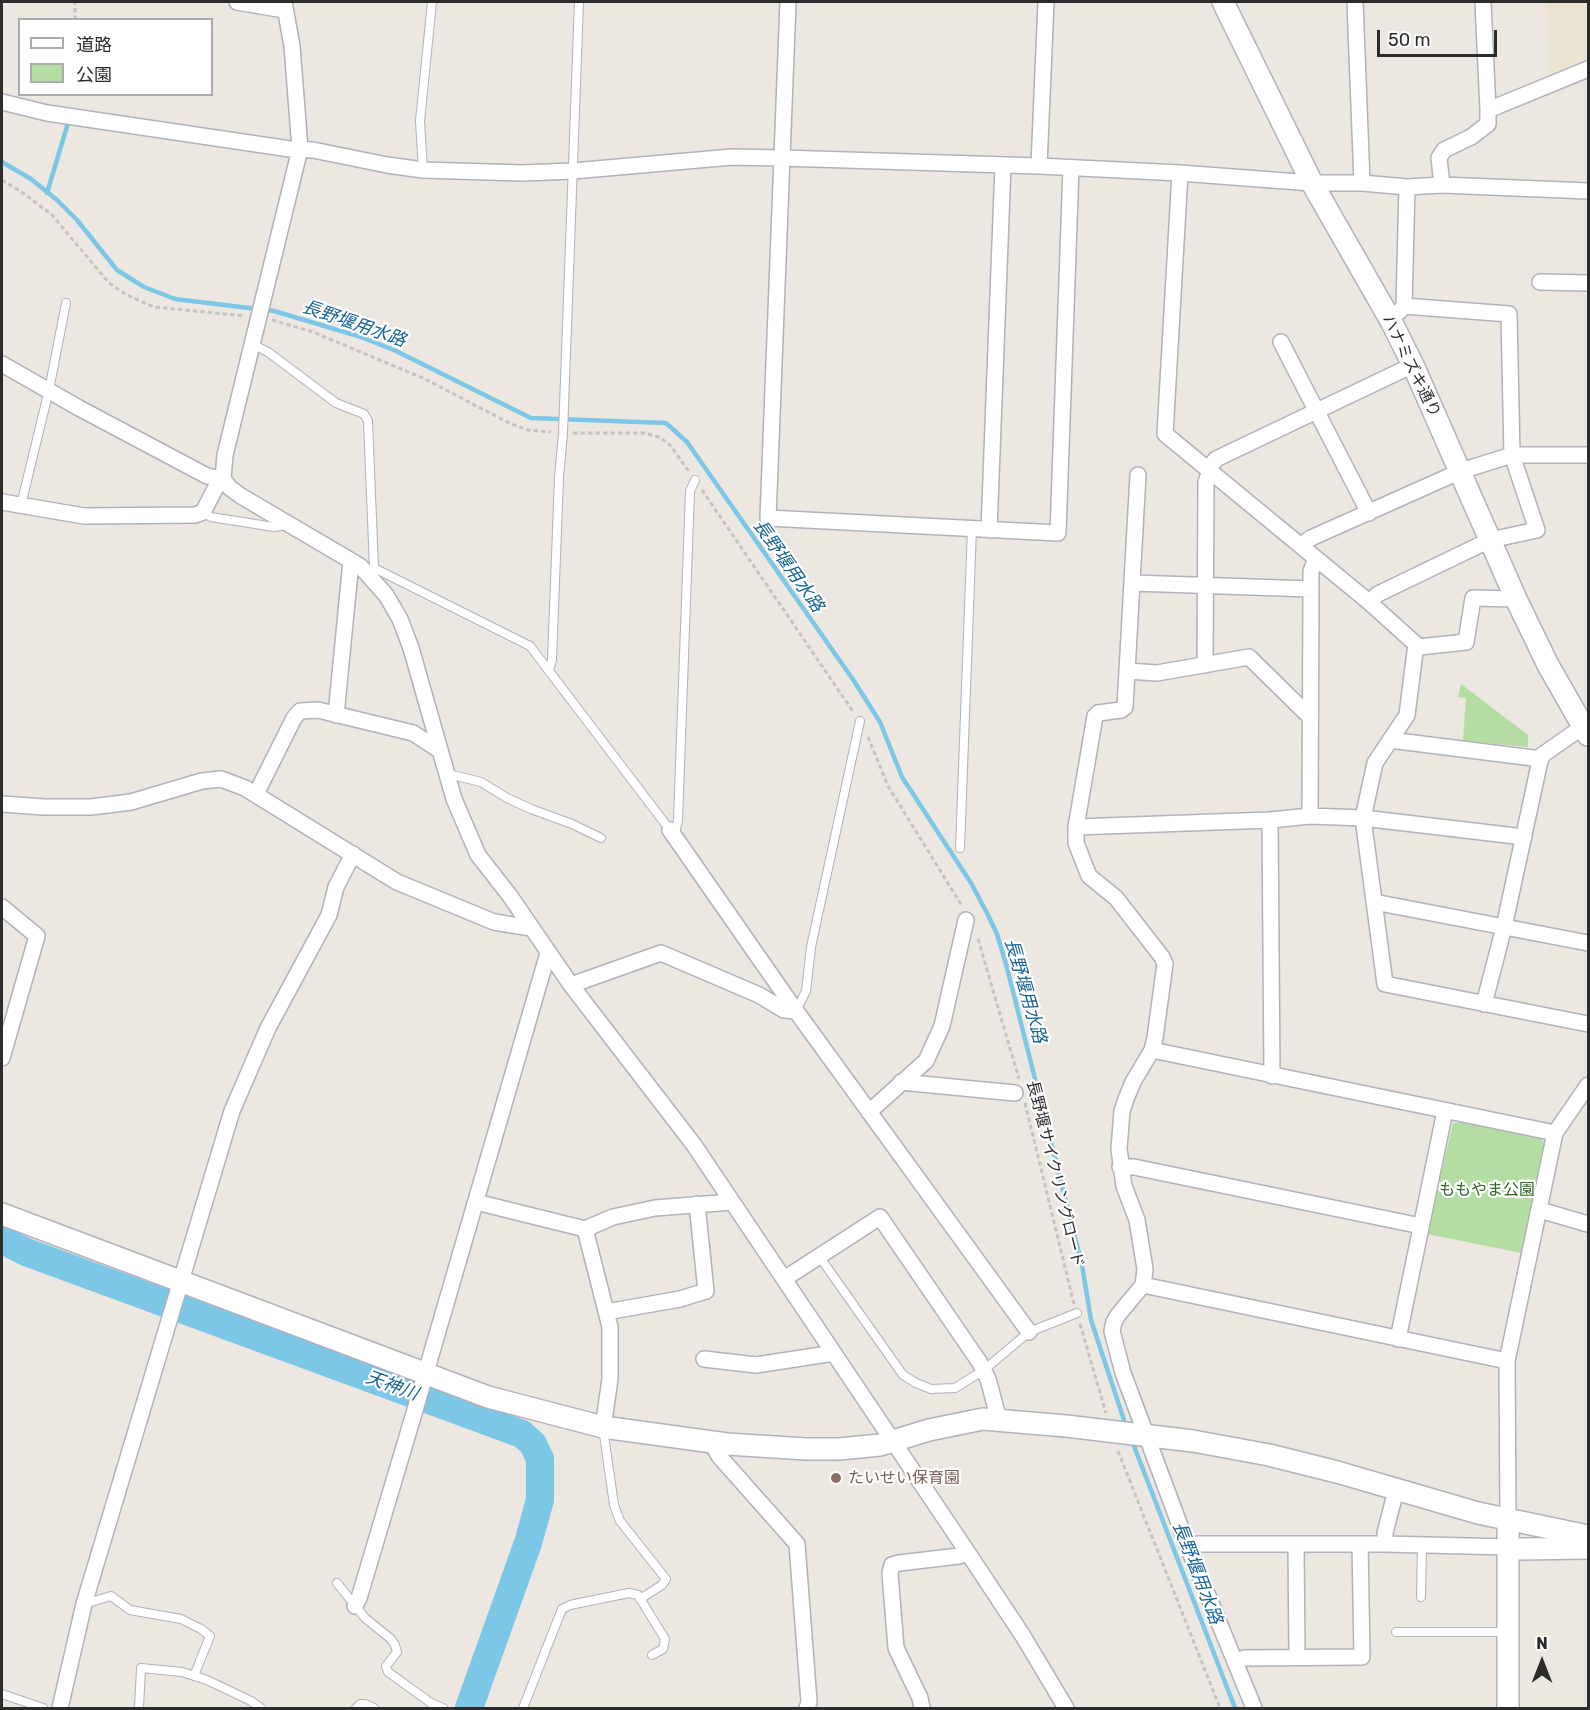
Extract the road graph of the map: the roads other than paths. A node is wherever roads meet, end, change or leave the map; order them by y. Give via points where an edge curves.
1 (237, 2) edge
2 (432, 2) edge
3 (579, 2) edge
4 (788, 2) edge
5 (1046, 2) edge
6 (1223, 2) edge
7 (1355, 2) edge
8 (1483, 2) edge
9 (284, 6) edge
10 (1588, 69) edge
11 (2, 102) edge
12 (1488, 110) junction
13 (300, 149) junction
14 (782, 158) junction
15 (1002, 165) junction
16 (1039, 166) junction
17 (1071, 168) junction
18 (423, 170) junction
19 (573, 171) junction
20 (1180, 173) junction
21 (1312, 183) junction
22 (1362, 183) junction
23 (1442, 185) junction
24 (1407, 186) junction
25 (1588, 191) edge
26 (1540, 282) dead end
27 (1588, 283) edge
28 (66, 303) dead end
29 (1398, 314) junction
30 (1281, 342) dead end
31 (252, 344) junction
32 (2, 364) edge
33 (1413, 365) junction
34 (49, 390) junction
35 (1316, 413) junction
36 (1512, 455) junction
37 (1588, 455) edge
38 (1208, 471) junction
39 (1461, 471) junction
40 (1138, 475) dead end
41 (223, 478) junction
42 (695, 480) road end
43 (2, 502) edge
44 (21, 505) junction
45 (203, 512) junction
46 (1369, 513) junction
47 (288, 524) junction
48 (972, 528) junction
49 (988, 530) junction
50 (1490, 540) junction
51 (1301, 545) junction
52 (1316, 559) junction
53 (351, 561) junction
54 (371, 571) junction
55 (1133, 584) junction
56 (1205, 586) junction
57 (1311, 589) junction
58 (1516, 599) junction
59 (1369, 602) junction
60 (1416, 644) junction
61 (1205, 665) junction
62 (549, 670) junction
63 (1128, 671) junction
64 (336, 715) junction
65 (1310, 717) junction
66 (860, 721) road end
67 (1587, 728) edge
68 (1390, 740) junction
69 (439, 750) junction
70 (1541, 759) junction
71 (448, 774) junction
72 (256, 794) junction
73 (2, 804) edge
74 (1310, 816) junction
75 (1363, 818) junction
76 (1270, 820) junction
77 (1076, 827) junction
78 (672, 833) junction
79 (1524, 837) junction
80 (601, 838) dead end
81 (960, 848) dead end
82 (353, 854) junction
83 (1374, 902) junction
84 (2, 907) edge
85 (965, 915) road end
86 (1504, 927) junction
87 (531, 928) junction
88 (1588, 943) edge
89 (548, 953) junction
90 (571, 985) junction
91 (1484, 1004) junction
92 (796, 1011) junction
93 (1588, 1024) edge
94 (1152, 1050) junction
95 (2, 1058) edge
96 (1272, 1076) junction
97 (902, 1082) junction
98 (1588, 1085) edge
99 (1020, 1092) road end
100 (1445, 1111) junction
101 (869, 1112) junction
102 (1555, 1133) junction
103 (1120, 1167) junction
104 (476, 1202) junction
105 (732, 1202) junction
106 (697, 1204) junction
107 (1540, 1210) junction
108 (2, 1214) edge
109 (1588, 1224) edge
110 (1421, 1226) junction
111 (585, 1229) junction
112 (819, 1256) junction
113 (784, 1279) junction
114 (1143, 1285) junction
115 (179, 1288) junction
116 (606, 1312) junction
117 (1077, 1313) road end
118 (1029, 1332) junction
119 (1398, 1339) junction
120 (834, 1353) junction
121 (704, 1359) dead end
122 (1506, 1361) junction
123 (984, 1370) junction
124 (425, 1378) junction
125 (999, 1420) junction
126 (603, 1426) junction
127 (1145, 1435) junction
128 (894, 1441) junction
129 (711, 1442) junction
130 (1396, 1490) junction
131 (1508, 1520) junction
132 (1588, 1536) edge
133 (1296, 1544) junction
134 (1360, 1544) junction
135 (1385, 1544) junction
136 (1422, 1545) junction
137 (1188, 1547) junction
138 (1508, 1547) junction
139 (1588, 1548) edge
140 (968, 1553) junction
141 (337, 1583) dead end
142 (1421, 1597) dead end
143 (640, 1599) junction
144 (84, 1604) junction
145 (355, 1606) junction
146 (1396, 1632) dead end
147 (1508, 1632) junction
148 (652, 1655) dead end
149 (1297, 1656) junction
150 (1235, 1662) junction
151 (194, 1676) junction
152 (2, 1694) edge
153 (43, 1708) edge
154 (60, 1708) edge
155 (139, 1708) edge
156 (261, 1708) edge
157 (356, 1708) edge
158 (374, 1708) edge
159 (443, 1708) edge
160 (523, 1708) edge
161 (807, 1708) edge
162 (922, 1708) edge
163 (1066, 1708) edge
164 (1254, 1708) edge
165 (1508, 1708) edge

1 - 9 street
2 - 18 lane via 420,121
3 - 19 lane
4 - 14 street
5 - 16 street
6 - 21 street, ハナミズキ通り
7 - 22 street
8 - 12 street
9 - 13 street via 292,46
10 - 12 street
11 - 13 street via 47,113
12 - 23 street via 1488,124 1444,150 1439,158
13 - 18 street
13 - 31 street
14 - 15 street
14 - 19 street via 732,157
14 - 48 street via 768,518
15 - 16 street
15 - 49 street
16 - 17 street
17 - 20 street
17 - 49 street via 1058,533
18 - 19 street
19 - 62 lane via 565,431
20 - 21 street
20 - 38 street via 1165,434
21 - 22 street
21 - 29 street, ハナミズキ通り
22 - 24 street
23 - 24 street
23 - 25 street
24 - 29 street
26 - 27 street
28 - 34 lane
29 - 33 street, ハナミズキ通り
29 - 36 street via 1509,314
30 - 35 street
31 - 41 street
31 - 54 lane via 336,403 364,414 368,421
32 - 34 street
33 - 35 street
33 - 39 street, ハナミズキ通り
34 - 41 street via 207,476
34 - 44 lane
35 - 38 street via 1216,459
35 - 46 street
36 - 37 street
36 - 39 street
36 - 50 street via 1538,530
38 - 51 street
38 - 56 street
39 - 46 street
39 - 50 street, ハナミズキ通り
40 - 55 street
41 - 45 street
41 - 47 street via 241,496
42 - 78 lane via 690,491 678,820
43 - 44 street
44 - 45 street via 84,516
45 - 47 lane via 211,517 274,527
46 - 51 street
47 - 53 street
48 - 49 street
48 - 81 lane
50 - 58 street, ハナミズキ通り
50 - 59 street via 1378,594
51 - 52 street
52 - 57 street
52 - 59 street
53 - 54 street
53 - 64 street
54 - 62 lane via 519,639 530,646
54 - 69 street via 400,619
55 - 56 street
55 - 63 street
56 - 57 street
56 - 61 street
57 - 65 street
58 - 60 street via 1473,598 1466,642 1419,647
58 - 67 street, ハナミズキ通り via 1548,665
59 - 60 street
60 - 68 street via 1407,715
61 - 63 street via 1157,673
61 - 65 street via 1249,657
62 - 78 lane
63 - 77 street via 1125,707 1095,716
64 - 69 street via 413,733
64 - 72 street via 300,711
65 - 74 street
66 - 92 lane via 811,947 806,991
67 - 70 street
68 - 70 street
68 - 75 street via 1375,763
69 - 71 street
70 - 79 street
71 - 80 lane via 481,782 531,809
71 - 87 street via 478,855
72 - 73 street via 221,779 121,804
72 - 82 street
74 - 75 street
74 - 76 street
75 - 79 street
75 - 83 street
76 - 77 street
76 - 96 street
77 - 94 street via 1076,843 1089,876 1116,898 1165,964
78 - 92 street
79 - 86 street
82 - 87 street via 397,882 494,922
82 - 115 street via 336,887 329,915 268,1028 232,1111
83 - 86 street
83 - 91 street via 1385,984
84 - 95 street via 37,936
85 - 97 street via 942,1026 926,1061
86 - 88 street
86 - 91 street
87 - 89 street
89 - 90 street
89 - 104 street
90 - 92 street via 661,953 759,995 784,1010
90 - 105 street via 694,1145
91 - 93 street
92 - 101 street
94 - 96 street
94 - 103 street via 1122,1111
96 - 100 street
97 - 99 street
97 - 101 street
98 - 102 street
100 - 102 street
100 - 110 street
101 - 118 street
102 - 107 street
103 - 110 street
103 - 114 street via 1137,1220
104 - 111 street
104 - 124 street
105 - 106 street
105 - 113 street
106 - 111 street via 613,1217
106 - 116 street via 706,1291
107 - 109 street
107 - 122 street
108 - 115 street
110 - 119 street
111 - 116 street
112 - 113 street
112 - 123 lane via 903,1375 931,1389 942,1389 956,1388
112 - 123 street via 880,1217
113 - 120 street
114 - 119 street
114 - 127 street via 1118,1315 1112,1331
115 - 124 street
115 - 144 street
116 - 126 street via 611,1358
117 - 118 lane
118 - 123 lane
119 - 122 street
120 - 121 street via 756,1365
120 - 128 street
122 - 131 street
123 - 125 street
124 - 126 street
124 - 145 street
125 - 127 street
125 - 128 street via 971,1421
126 - 129 street
126 - 143 lane via 614,1505 620,1521 666,1579
127 - 130 street via 1306,1463
127 - 137 street
128 - 129 street via 839,1449
128 - 140 street
129 - 161 street via 797,1544
130 - 131 street
130 - 135 street
131 - 132 street
131 - 138 street
133 - 134 street
133 - 137 street
133 - 149 street
134 - 135 street
134 - 149 street via 1362,1657
135 - 136 street
136 - 138 street
136 - 142 lane
137 - 150 street
138 - 139 street
138 - 147 street
140 - 162 street via 892,1565 896,1648
140 - 163 street
141 - 145 lane
143 - 148 lane via 665,1639 663,1649
143 - 160 lane via 629,1593 562,1609
144 - 151 lane via 111,1596 130,1610 181,1619 201,1629 210,1636
144 - 154 street
145 - 159 lane via 395,1646 397,1652 386,1666 388,1672
146 - 147 lane
147 - 165 street
149 - 150 street via 1244,1658
150 - 164 street
151 - 155 lane via 141,1668
151 - 156 lane
152 - 153 lane
157 - 158 lane via 365,1704

